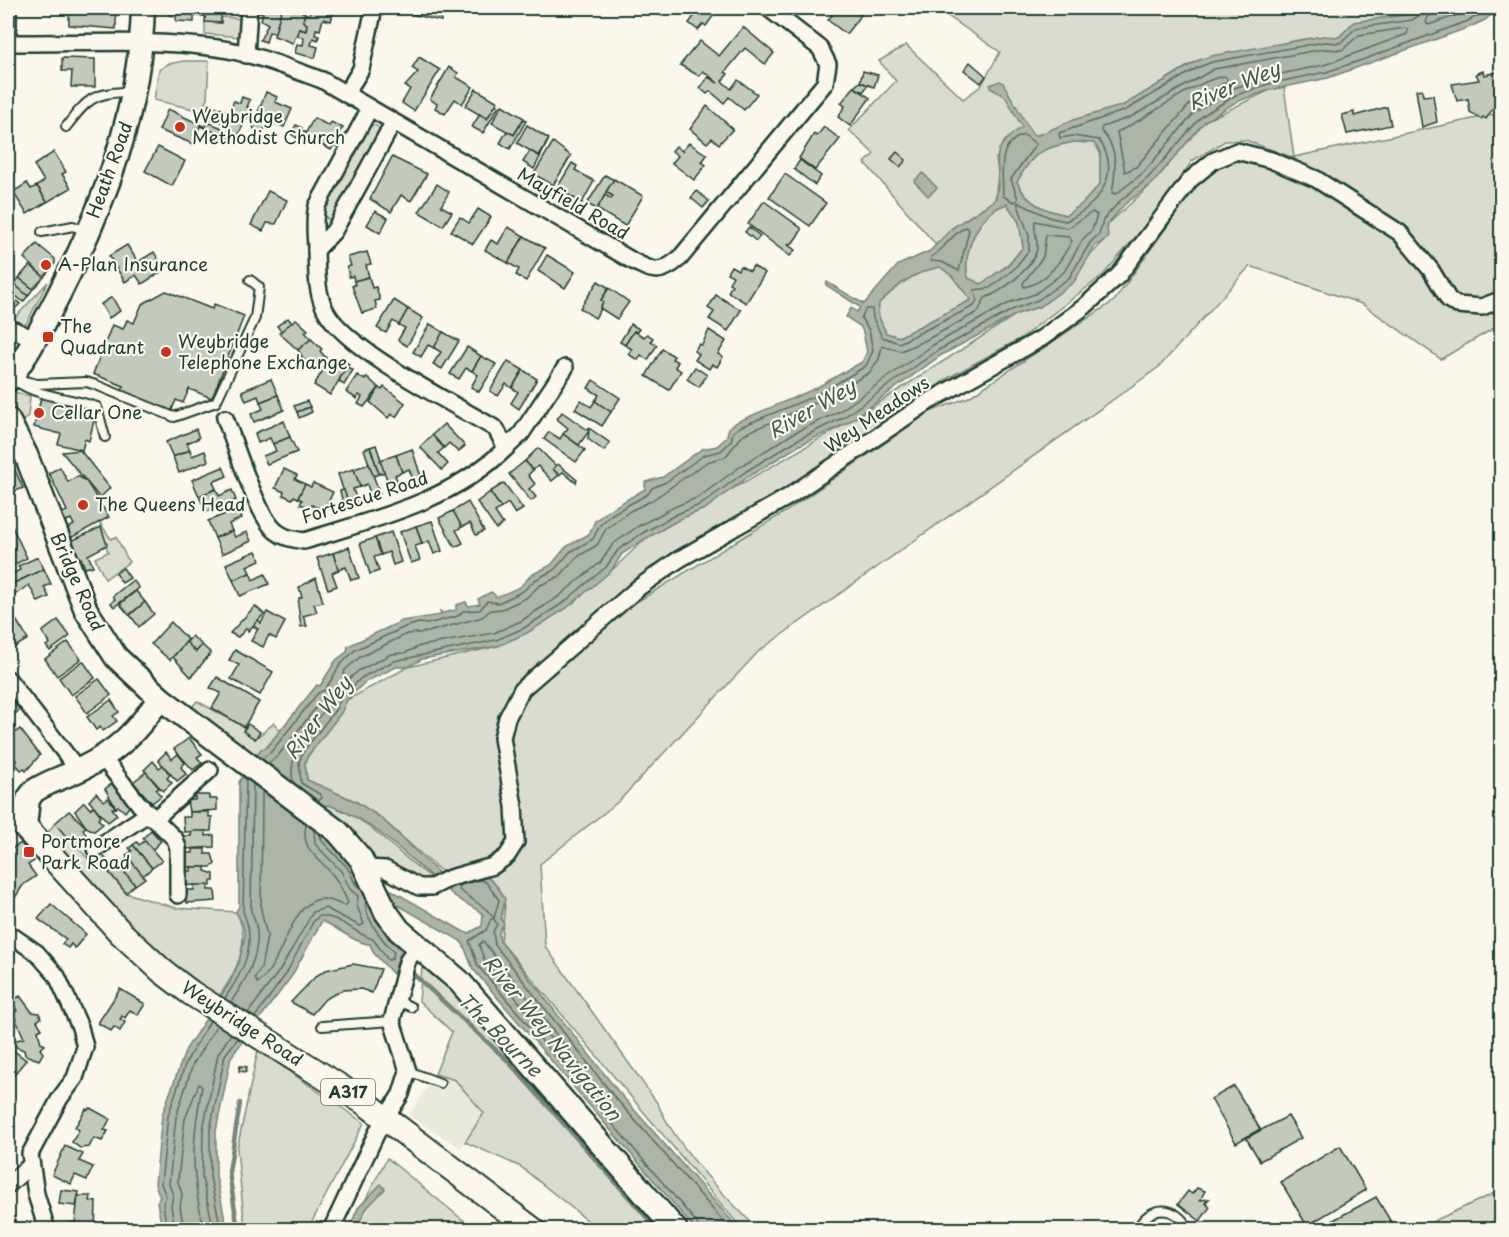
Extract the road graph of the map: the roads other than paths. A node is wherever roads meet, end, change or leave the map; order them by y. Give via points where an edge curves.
1 (8, 8) edge
2 (143, 8) edge
3 (249, 8) edge
4 (374, 8) edge
5 (768, 8) edge
6 (142, 44) junction
7 (246, 55) junction
8 (135, 92) junction
9 (346, 94) junction
10 (370, 108) junction
11 (393, 123) junction
12 (66, 127) dead end
13 (42, 232) dead end
14 (87, 232) junction
15 (316, 250) junction
16 (250, 280) dead end
17 (1502, 299) edge
18 (8, 327) edge
19 (39, 331) junction
20 (565, 368) dead end
21 (9, 379) edge
22 (225, 418) dead end
23 (8, 420) edge
24 (105, 437) dead end
25 (506, 448) junction
26 (8, 679) edge
27 (160, 698) junction
28 (103, 758) junction
29 (210, 770) dead end
30 (79, 771) junction
31 (8, 808) edge
32 (151, 815) junction
33 (25, 826) junction
34 (95, 849) dead end
35 (367, 869) junction
36 (178, 895) dead end
37 (8, 933) edge
38 (408, 961) junction
39 (396, 1000) junction
40 (411, 1007) dead end
41 (392, 1021) junction
42 (321, 1026) dead end
43 (408, 1071) junction
44 (440, 1083) dead end
45 (386, 1118) junction
46 (31, 1165) junction
47 (8, 1185) edge
48 (47, 1230) edge
49 (332, 1230) edge
50 (533, 1230) edge
51 (676, 1230) edge
52 (1137, 1230) edge
53 (1189, 1230) edge

1 - 6 street, Mayfield Road via 8,43
2 - 6 street, Heath Road
3 - 7 street
4 - 9 street via 361,69
5 - 11 street, Mayfield Road via 820,48 828,64 825,83 680,258 666,269 644,267
6 - 7 street, Mayfield Road via 218,48
6 - 8 street, Heath Road
7 - 9 street, Mayfield Road via 263,64 322,80
8 - 12 lane via 98,94 80,108
8 - 14 street, Heath Road via 117,161
9 - 10 street, Mayfield Road
10 - 11 street, Mayfield Road
10 - 15 street via 317,206
11 - 15 street via 334,231
13 - 14 lane via 73,226
14 - 19 street, Heath Road
15 - 25 street via 316,279 321,298 339,329 352,342 496,429
16 - 21 lane via 259,287 255,318 216,402 174,417 86,382 37,384
17 - 35 street, Wey Meadows via 1482,306 1457,305 1449,300 1431,270 1400,233 1316,179 1271,160 1237,152 1213,161 1190,180 1119,275 1084,307 1042,338 928,402 788,497 678,560 638,588 522,689 502,738 516,842 507,856 493,866 419,887 385,869
18 - 19 street
19 - 21 street, Heath Road
20 - 25 street, Fortescue Road via 521,434
21 - 24 lane via 29,390 97,407
22 - 25 street, Fortescue Road via 264,516 280,535 304,541 453,489
23 - 27 street, Bridge Road via 26,454 86,610 116,657
26 - 30 street
27 - 28 street via 130,738
27 - 35 street, Bridge Road via 332,826
28 - 30 street
28 - 32 street
29 - 32 street via 158,816
30 - 33 street via 34,791 28,799
31 - 33 main road, Weybridge Road / A317
32 - 34 street
32 - 36 street via 175,839
33 - 45 main road, Weybridge Road / A317 via 162,971
35 - 38 street, Bridge Road via 386,912 399,930
37 - 46 street via 37,953 57,976 85,1047 75,1078 30,1154
38 - 39 street
38 - 51 street, Bridge Road via 459,981
39 - 40 lane
39 - 41 street
41 - 42 lane
41 - 43 street
43 - 44 lane
43 - 45 street via 401,1094
45 - 49 street
45 - 50 main road, Weybridge Road / A317
46 - 47 street
46 - 48 street
52 - 53 lane via 1148,1214 1160,1209 1173,1212

